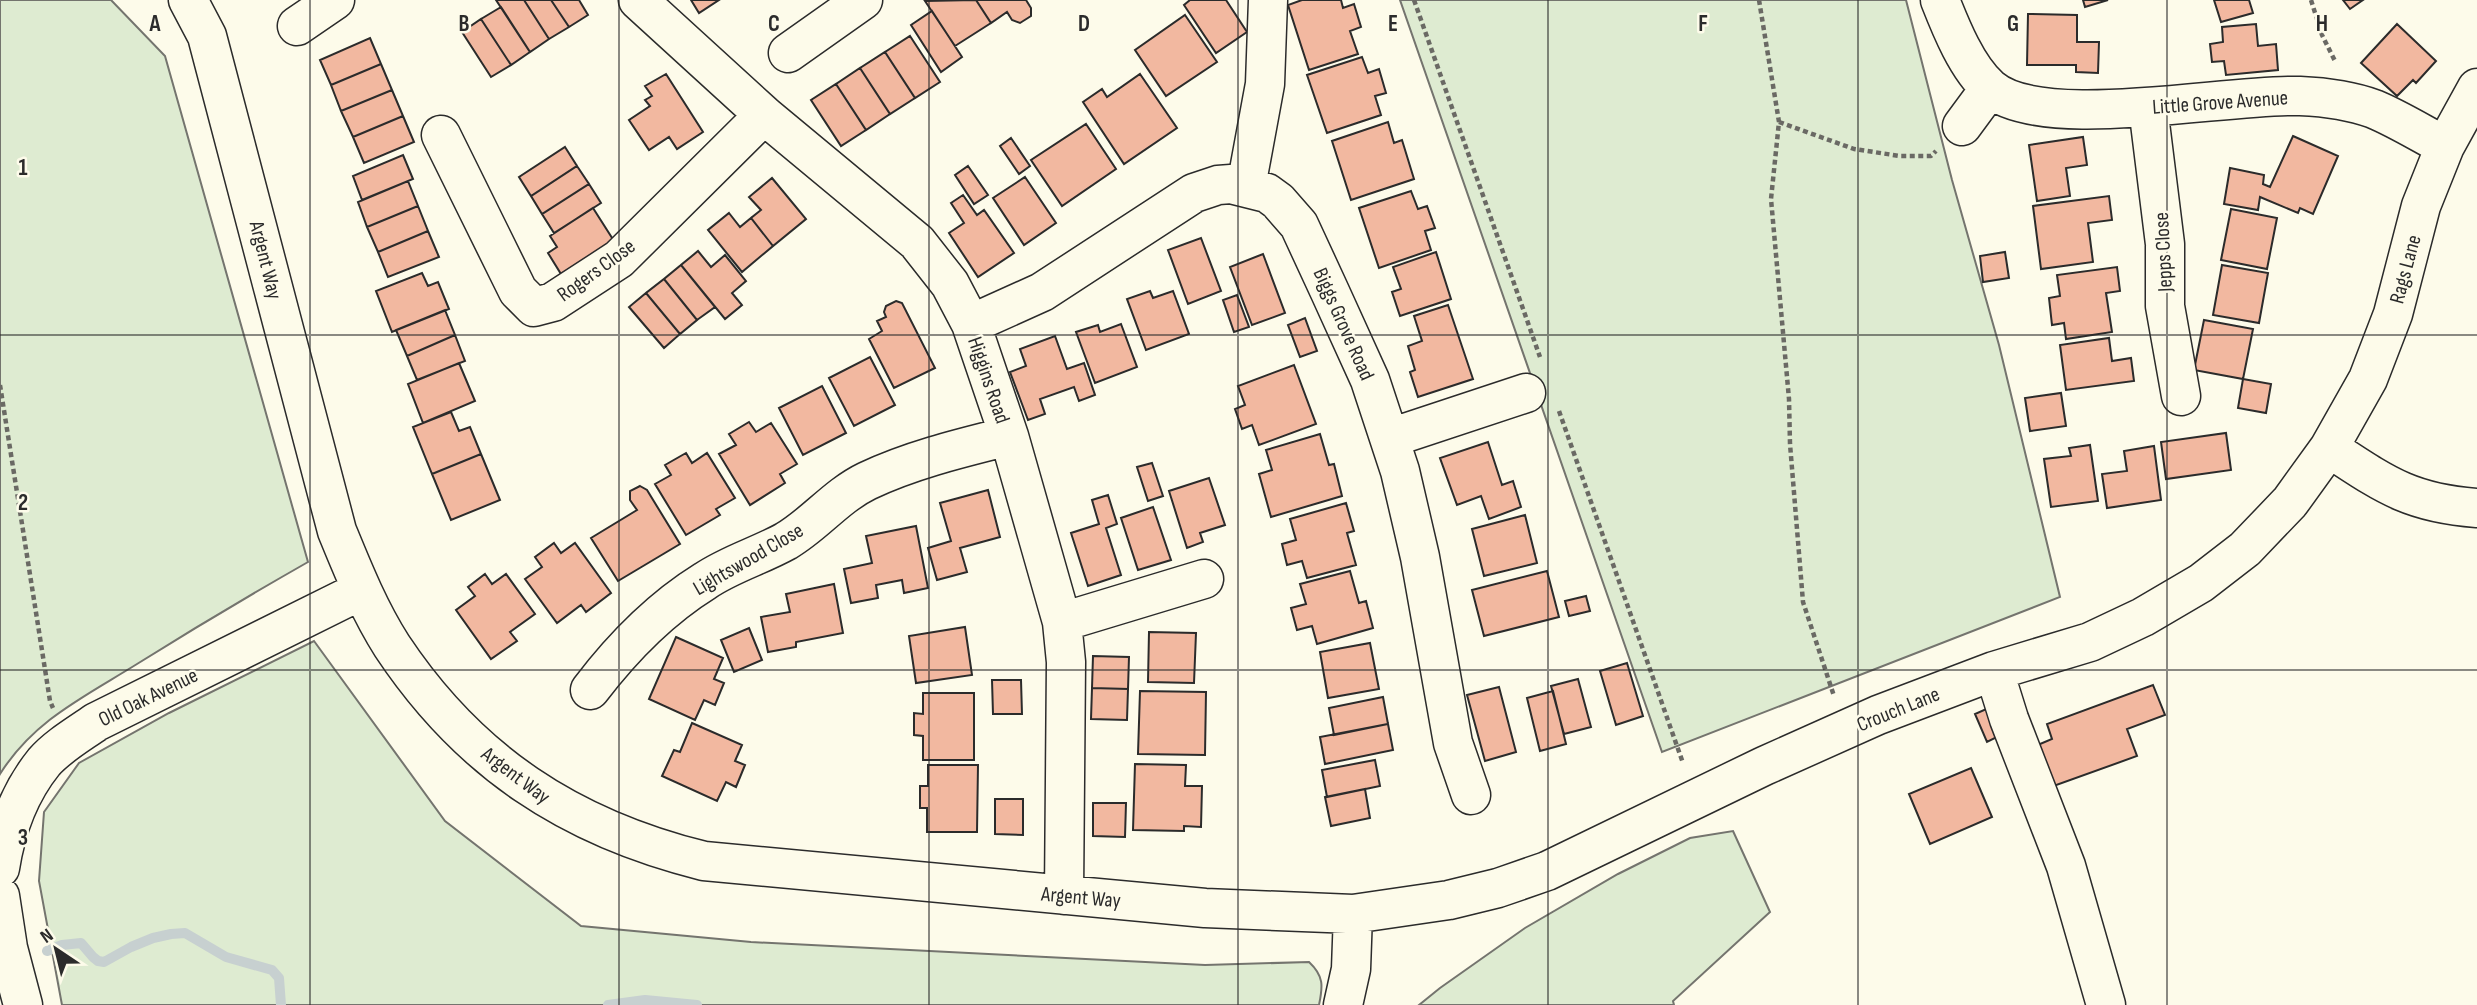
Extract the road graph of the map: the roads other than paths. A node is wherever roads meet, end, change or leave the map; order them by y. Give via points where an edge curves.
1 (188, 0) edge
2 (638, 0) edge
3 (1268, 0) edge
4 (1940, 0) edge
5 (845, 5) edge
6 (788, 53) dead end
7 (1990, 88) junction
8 (2477, 88) edge
9 (2148, 107) junction
10 (764, 115) junction
11 (1962, 126) road end
12 (441, 135) dead end
13 (2445, 146) junction
14 (1246, 187) junction
15 (971, 324) junction
16 (1526, 393) dead end
17 (2181, 396) dead end
18 (1009, 436) junction
19 (1391, 438) junction
20 (2329, 448) junction
21 (2477, 508) edge
22 (1204, 579) dead end
23 (362, 590) junction
24 (1062, 622) junction
25 (1994, 671) junction
26 (590, 690) dead end
27 (1471, 795) dead end
28 (0, 868) edge
29 (1064, 895) junction
30 (0, 896) edge
31 (1353, 914) junction
32 (23, 1005) edge
33 (1343, 1005) edge
34 (2106, 1005) edge

1 - 23 street, Argent Way via 207,36 322,478 337,531
2 - 10 street, Higgins Road
3 - 14 street via 1265,84
4 - 7 street, Little Grove Avenue via 1954,35
5 - 6 street
7 - 9 street, Little Grove Avenue via 2025,105
7 - 11 street
8 - 13 street, Rags Lane
9 - 13 street, Little Grove Avenue via 2303,96 2374,109
9 - 17 street, Jepps Close via 2165,244 2165,306
10 - 12 street, Rogers Close via 619,258 553,302 534,307 518,291
10 - 15 street, Higgins Road via 917,242 950,284
13 - 20 street, Rags Lane via 2421,206 2393,314 2368,379
14 - 15 street, Biggs Grove Road via 1219,185 1194,192 1042,292
14 - 19 street, Biggs Grove Road via 1267,193 1299,225 1370,380
15 - 18 street, Higgins Road
16 - 19 street
18 - 24 street, Higgins Road
18 - 26 street, Lightswood Close via 866,482 788,540 703,581 637,635
19 - 27 street, Biggs Grove Road via 1420,557 1453,743
20 - 21 street via 2409,496
20 - 25 street, Crouch Lane via 2281,512 2245,549 2200,583 2090,642
22 - 24 street
23 - 28 street, Old Oak Avenue via 68,740 45,762 14,812
23 - 29 street, Argent Way via 392,646 467,737 528,787 611,833 704,861
24 - 29 street, Higgins Road via 1066,662
25 - 31 street, Crouch Lane via 1764,766 1547,871 1450,900
25 - 34 street via 2066,866
29 - 31 street, Argent Way via 1205,908
30 - 32 street
31 - 33 street via 1351,969

